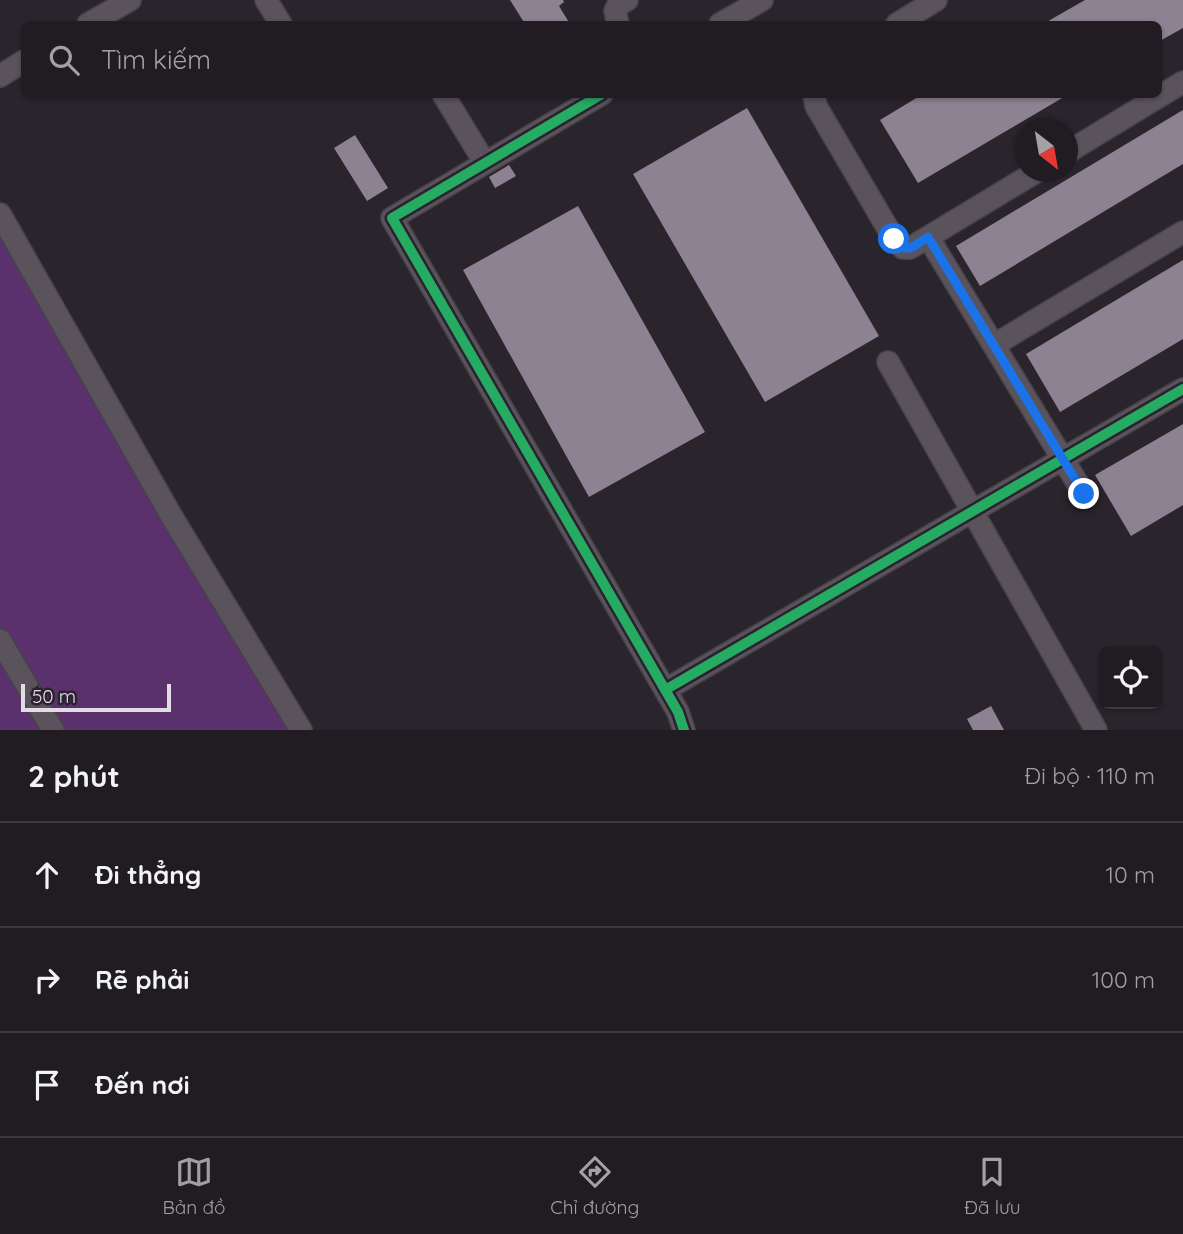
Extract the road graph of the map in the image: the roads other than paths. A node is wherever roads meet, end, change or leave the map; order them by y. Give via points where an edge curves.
1 (130, 0) edge
2 (266, 0) edge
3 (627, 0) edge
4 (762, 0) edge
5 (936, 0) edge
6 (93, 21) edge
7 (279, 21) edge
8 (617, 21) edge
9 (725, 21) edge
10 (902, 21) edge
11 (21, 63) edge
12 (0, 76) edge
13 (1183, 82) edge
14 (1162, 95) edge
15 (445, 98) edge
16 (595, 98) edge
17 (815, 98) edge
18 (1157, 98) edge
19 (1078, 146) edge
20 (485, 163) junction
21 (1019, 182) edge
22 (0, 214) edge
23 (1183, 232) edge
24 (928, 237) junction
25 (994, 345) junction
26 (887, 362) dead end
27 (1183, 389) edge
28 (1063, 459) junction
29 (1084, 494) dead end
30 (972, 511) junction
31 (0, 640) edge
32 (665, 690) junction
33 (53, 730) edge
34 (300, 730) edge
35 (684, 730) edge
36 (1096, 730) edge

1 - 6 street
2 - 7 street
3 - 8 street via 615,11
4 - 9 street
5 - 10 street
11 - 12 street
13 - 14 street
15 - 20 street
16 - 20 street
17 - 24 street via 894,239 911,248
18 - 19 street
20 - 32 street via 392,218
21 - 24 street
22 - 34 street via 172,517
23 - 25 street
24 - 25 street
25 - 28 street
26 - 30 street
27 - 28 street
28 - 29 street
28 - 30 street
30 - 32 street
30 - 36 street
31 - 33 street
32 - 35 street

